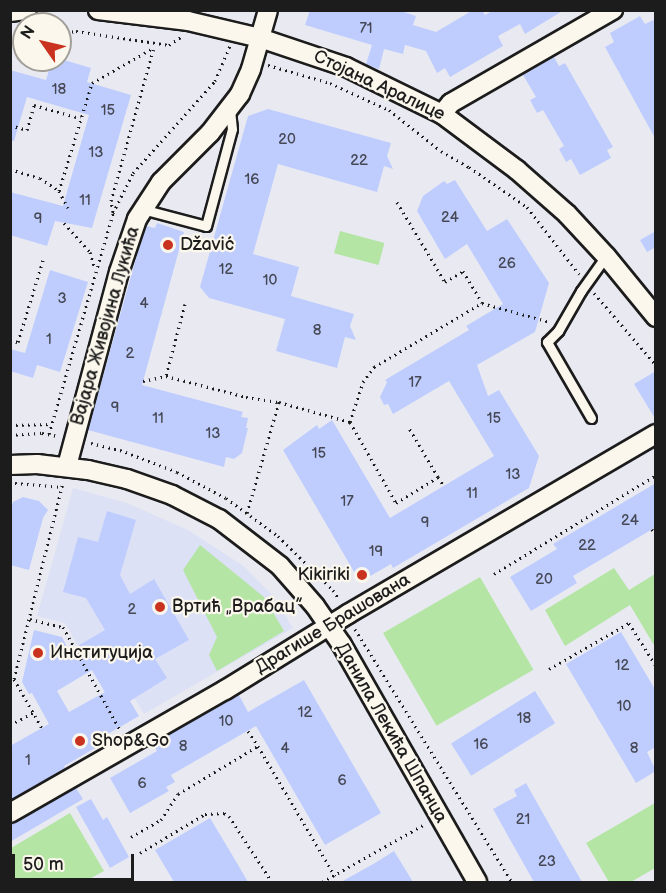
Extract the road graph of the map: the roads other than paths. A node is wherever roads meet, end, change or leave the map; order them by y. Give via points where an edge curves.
1 (27, 10) edge
2 (98, 10) edge
3 (268, 10) edge
4 (613, 10) edge
5 (10, 12) edge
6 (260, 38) junction
7 (230, 109) junction
8 (442, 114) junction
9 (142, 209) junction
10 (606, 256) junction
11 (656, 317) edge
12 (591, 417) dead end
13 (656, 434) edge
14 (10, 465) edge
15 (67, 466) junction
16 (329, 626) junction
17 (10, 813) edge
18 (477, 882) edge

1 - 5 street
2 - 6 street, Стојана Аралице via 188,21
3 - 6 street, Вајара Живојина Лукића
4 - 8 street via 452,103
6 - 7 street, Вајара Живојина Лукића via 246,83
6 - 8 street, Стојана Аралице via 346,67
7 - 9 street, Вајара Живојина Лукића via 161,182
7 - 9 lane via 232,129 206,226
8 - 10 street, Стојана Аралице via 541,190
9 - 15 street, Вајара Живојина Лукића via 119,272
10 - 11 street, Стојана Аралице
10 - 12 lane via 561,326 546,342
13 - 16 street, Драгише Брашована
14 - 15 street, Данила Лекића Шпанца
15 - 16 street, Данила Лекића Шпанца via 127,479 172,495 219,519 279,566
16 - 17 street, Драгише Брашована
16 - 18 street, Данила Лекића Шпанца

